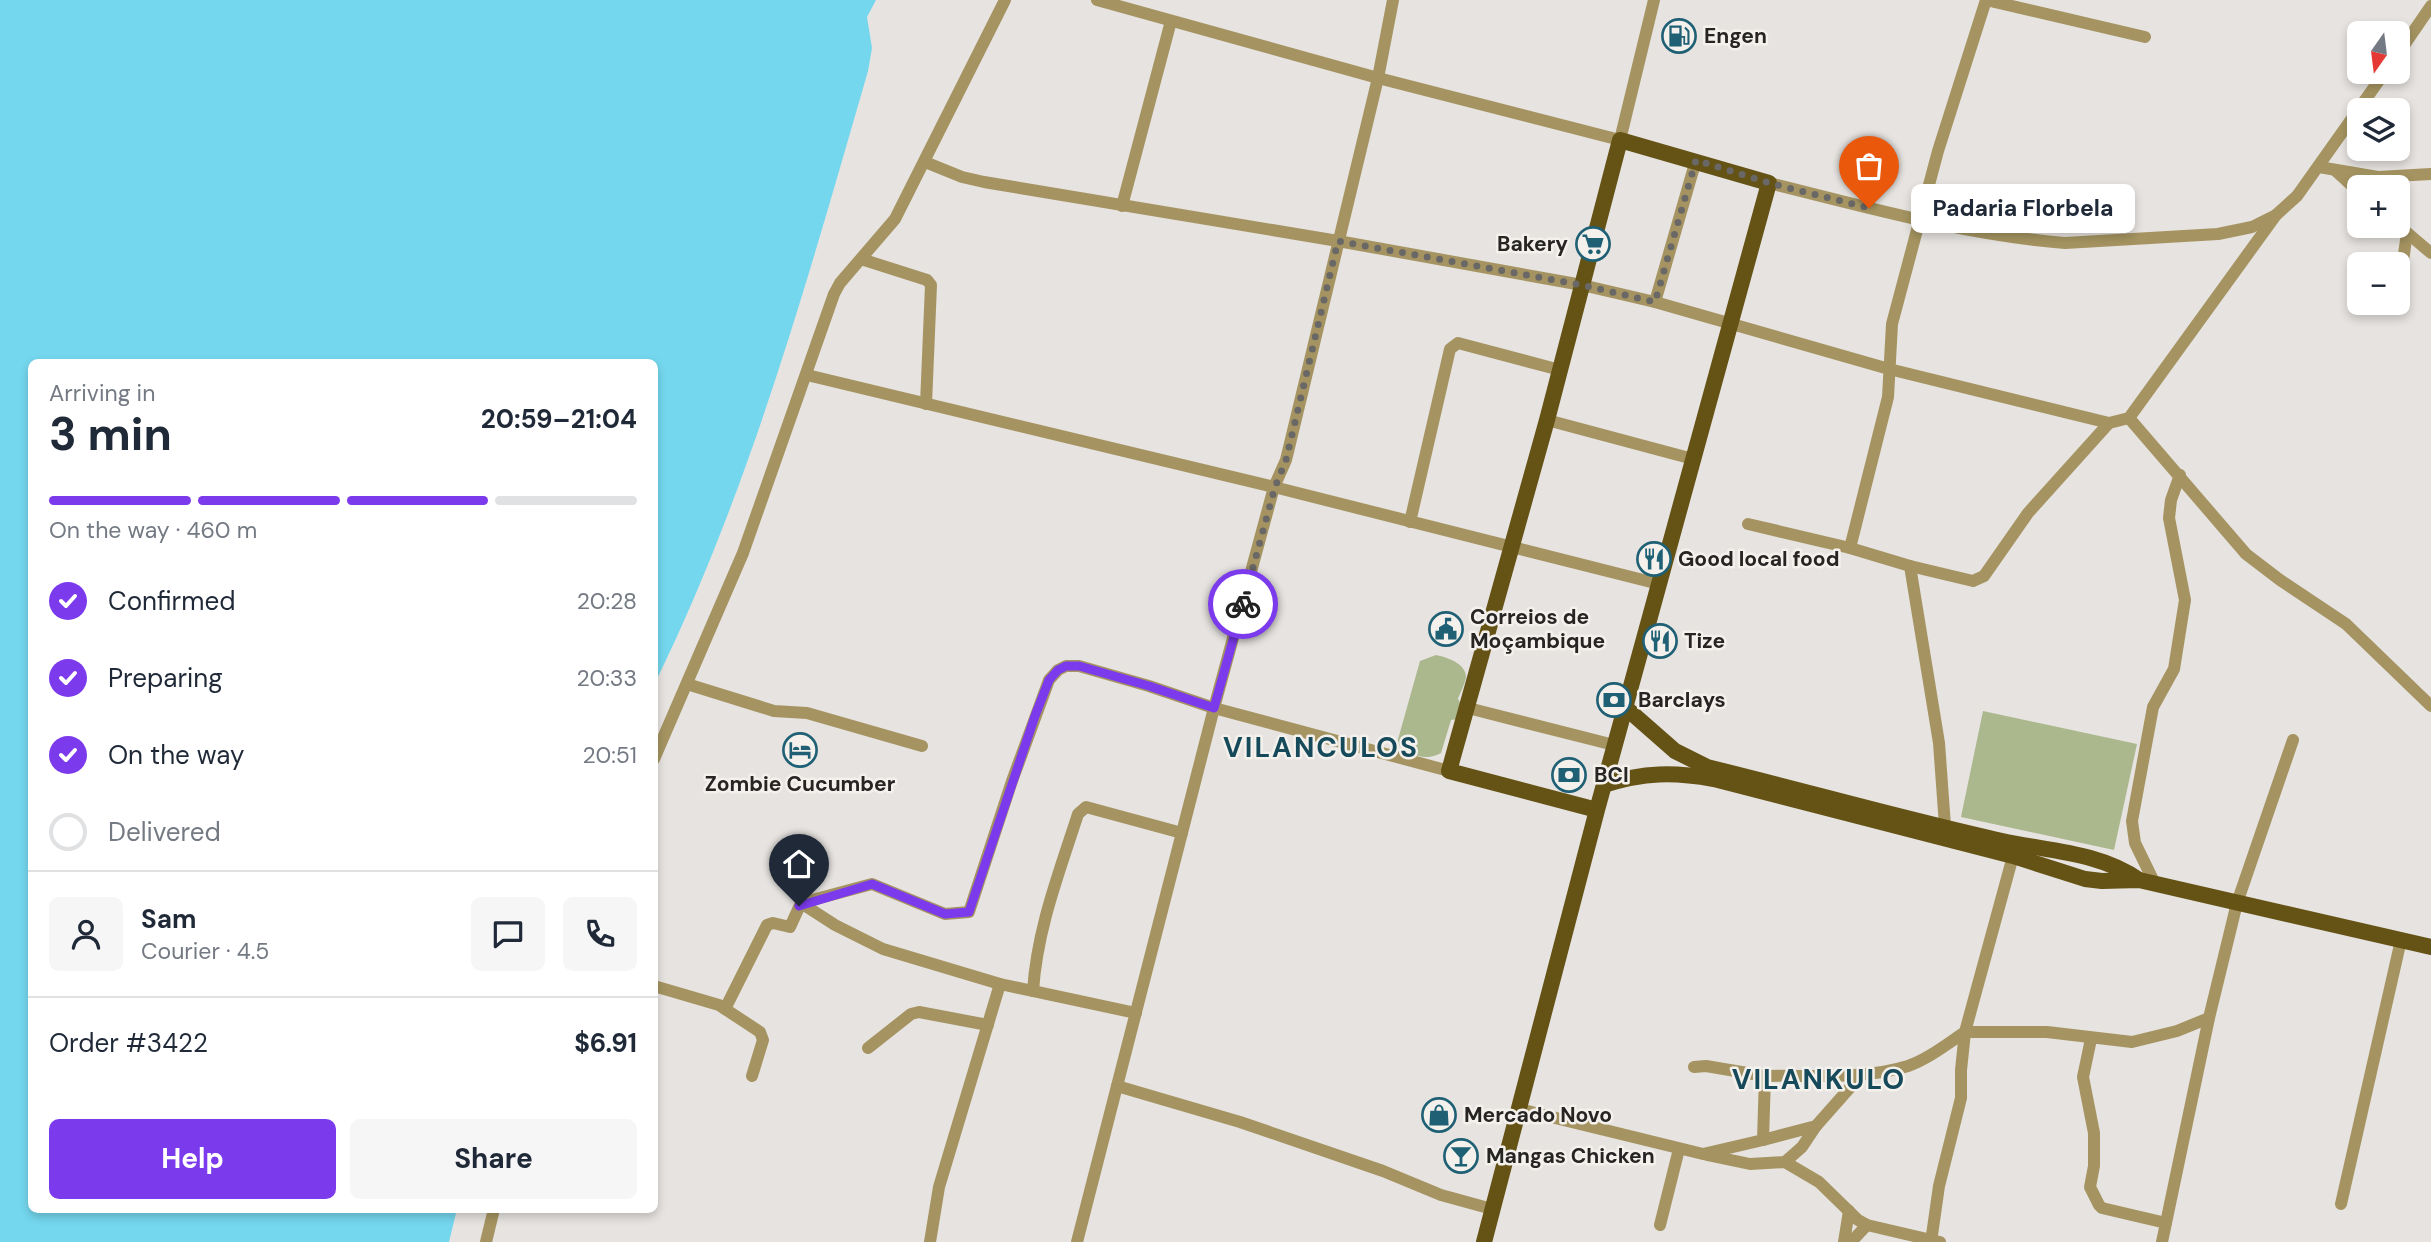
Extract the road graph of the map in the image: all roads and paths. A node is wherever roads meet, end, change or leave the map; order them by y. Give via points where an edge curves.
1 (1005, 0) edge
2 (1097, 0) edge
3 (1393, 0) edge
4 (1654, 0) edge
5 (1986, 0) edge
6 (2431, 6) edge
7 (1171, 20) junction
8 (2145, 37) dead end
9 (2410, 37) edge
10 (1378, 78) junction
11 (2377, 84) edge
12 (1620, 141) junction
13 (1696, 160) junction
14 (925, 162) junction
15 (2319, 167) junction
16 (2335, 170) junction
17 (2431, 174) edge
18 (2347, 181) edge
19 (1769, 183) junction
20 (1122, 206) junction
21 (2276, 215) junction
22 (1920, 220) junction
23 (2410, 235) edge
24 (1338, 241) junction
25 (2430, 251) edge
26 (861, 259) junction
27 (1582, 285) junction
28 (1655, 302) junction
29 (1731, 324) junction
30 (1889, 369) junction
31 (1560, 370) junction
32 (807, 375) junction
33 (926, 404) junction
34 (2129, 418) junction
35 (1547, 420) junction
36 (2109, 424) junction
37 (1693, 459) junction
38 (2180, 475) junction
39 (1275, 487) junction
40 (1410, 522) junction
41 (1748, 524) dead end
42 (1512, 548) junction
43 (1850, 548) junction
44 (1910, 566) junction
45 (1659, 584) junction
46 (687, 684) junction
47 (2431, 706) edge
48 (1214, 708) junction
49 (1468, 708) junction
50 (1626, 708) junction
51 (2293, 740) dead end
52 (1614, 745) junction
53 (922, 746) dead end
54 (658, 751) edge
55 (1449, 771) junction
56 (1604, 785) junction
57 (1597, 810) junction
58 (1945, 826) junction
59 (1182, 832) junction
60 (2014, 856) junction
61 (2082, 857) junction
62 (2105, 863) junction
63 (2076, 876) junction
64 (2100, 881) junction
65 (2147, 882) junction
66 (2237, 903) junction
67 (802, 904) junction
68 (2401, 940) junction
69 (2431, 947) edge
70 (1000, 984) junction
71 (658, 987) edge
72 (1033, 991) junction
73 (725, 1009) junction
74 (1136, 1013) junction
75 (2209, 1018) junction
76 (988, 1025) junction
77 (1965, 1032) junction
78 (2091, 1039) junction
79 (868, 1048) dead end
80 (1694, 1067) dead end
81 (1862, 1074) junction
82 (752, 1076) dead end
83 (1765, 1076) junction
84 (1117, 1086) junction
85 (1519, 1109) junction
86 (1816, 1126) junction
87 (1763, 1140) junction
88 (1679, 1149) junction
89 (1703, 1154) junction
90 (1785, 1162) junction
91 (2341, 1205) dead end
92 (1492, 1209) junction
93 (1849, 1211) junction
94 (493, 1213) edge
95 (2166, 1223) junction
96 (1660, 1225) dead end
97 (1867, 1225) junction
98 (1934, 1241) edge
99 (486, 1242) edge
100 (930, 1242) edge
101 (1077, 1242) edge
102 (1484, 1242) edge
103 (1844, 1242) edge
104 (1851, 1242) edge
105 (2162, 1242) edge

1 - 14 street
2 - 7 street
3 - 10 street
4 - 12 street
5 - 8 street
5 - 22 street
6 - 9 street
7 - 10 street
7 - 20 street
10 - 12 street
10 - 24 street
11 - 15 street
12 - 13 main road
12 - 27 main road
13 - 19 main road
13 - 28 street
14 - 20 street via 984,182
14 - 26 street via 895,219
15 - 16 street
15 - 21 street
16 - 17 street via 2378,177
16 - 18 street
19 - 22 street
19 - 29 main road
20 - 24 street
21 - 22 street via 2252,227 2218,234 2065,243 1991,236
21 - 34 street
22 - 30 street via 1892,324
23 - 25 street
24 - 27 street
24 - 39 street via 1286,460
26 - 32 street via 834,294
26 - 33 street via 931,285
27 - 28 street
27 - 31 main road
28 - 29 street
29 - 30 street
29 - 37 main road
30 - 36 street
30 - 43 street via 1888,397
31 - 35 main road
31 - 40 street via 1453,345
32 - 33 street
32 - 46 street via 743,554
33 - 39 street
34 - 36 street
34 - 38 street
35 - 37 street
35 - 42 main road
36 - 44 street via 2028,513 1984,576 1973,581
37 - 45 main road
38 - 47 street via 2246,554 2346,624
38 - 65 street via 2169,518 2185,610 2174,669 2152,707 2132,821
39 - 40 street
39 - 48 street
40 - 42 street
41 - 43 street
42 - 45 street
42 - 49 main road
43 - 44 street
44 - 58 street via 1939,743
45 - 50 main road
46 - 53 street via 774,711 807,713
46 - 54 street
48 - 55 street
48 - 59 street
48 - 67 street via 1079,666 1066,666 1049,680 969,912 945,914 872,884
49 - 52 street
49 - 55 main road
50 - 52 main road
50 - 58 main road via 1675,751 1707,767
51 - 66 street
52 - 56 main road
55 - 57 main road
56 - 57 main road
56 - 60 main road via 1665,773 1685,774
57 - 85 main road
58 - 61 main road
59 - 72 street via 1086,807 1078,814 1040,932
59 - 74 street
60 - 63 main road
60 - 77 street
61 - 62 main road
61 - 63 main road
62 - 64 main road
62 - 65 main road
63 - 64 main road
64 - 65 main road
65 - 66 main road
66 - 68 main road
66 - 75 street
67 - 70 street via 883,949
67 - 73 street via 790,927 767,925
68 - 69 main road
68 - 91 street
70 - 72 street
70 - 76 street
71 - 73 street
72 - 74 street
73 - 82 street via 762,1034
74 - 84 street
75 - 78 street via 2132,1042
75 - 95 street
76 - 79 street via 919,1012
76 - 100 street via 939,1187
77 - 78 street via 2047,1032
77 - 81 street via 1906,1066
77 - 98 street via 1961,1098 1939,1186
78 - 95 street via 2083,1077 2094,1133 2091,1191 2102,1208
80 - 83 street
81 - 83 street
81 - 86 street
83 - 87 street
84 - 92 street via 1240,1122
84 - 101 street
85 - 88 street
85 - 92 main road
86 - 87 street
86 - 90 street
87 - 89 street
88 - 89 street
88 - 96 street
89 - 90 street via 1750,1164
90 - 93 street via 1819,1182
92 - 102 main road
93 - 97 street
93 - 103 street
94 - 99 street
95 - 105 street
97 - 98 street
97 - 104 street

